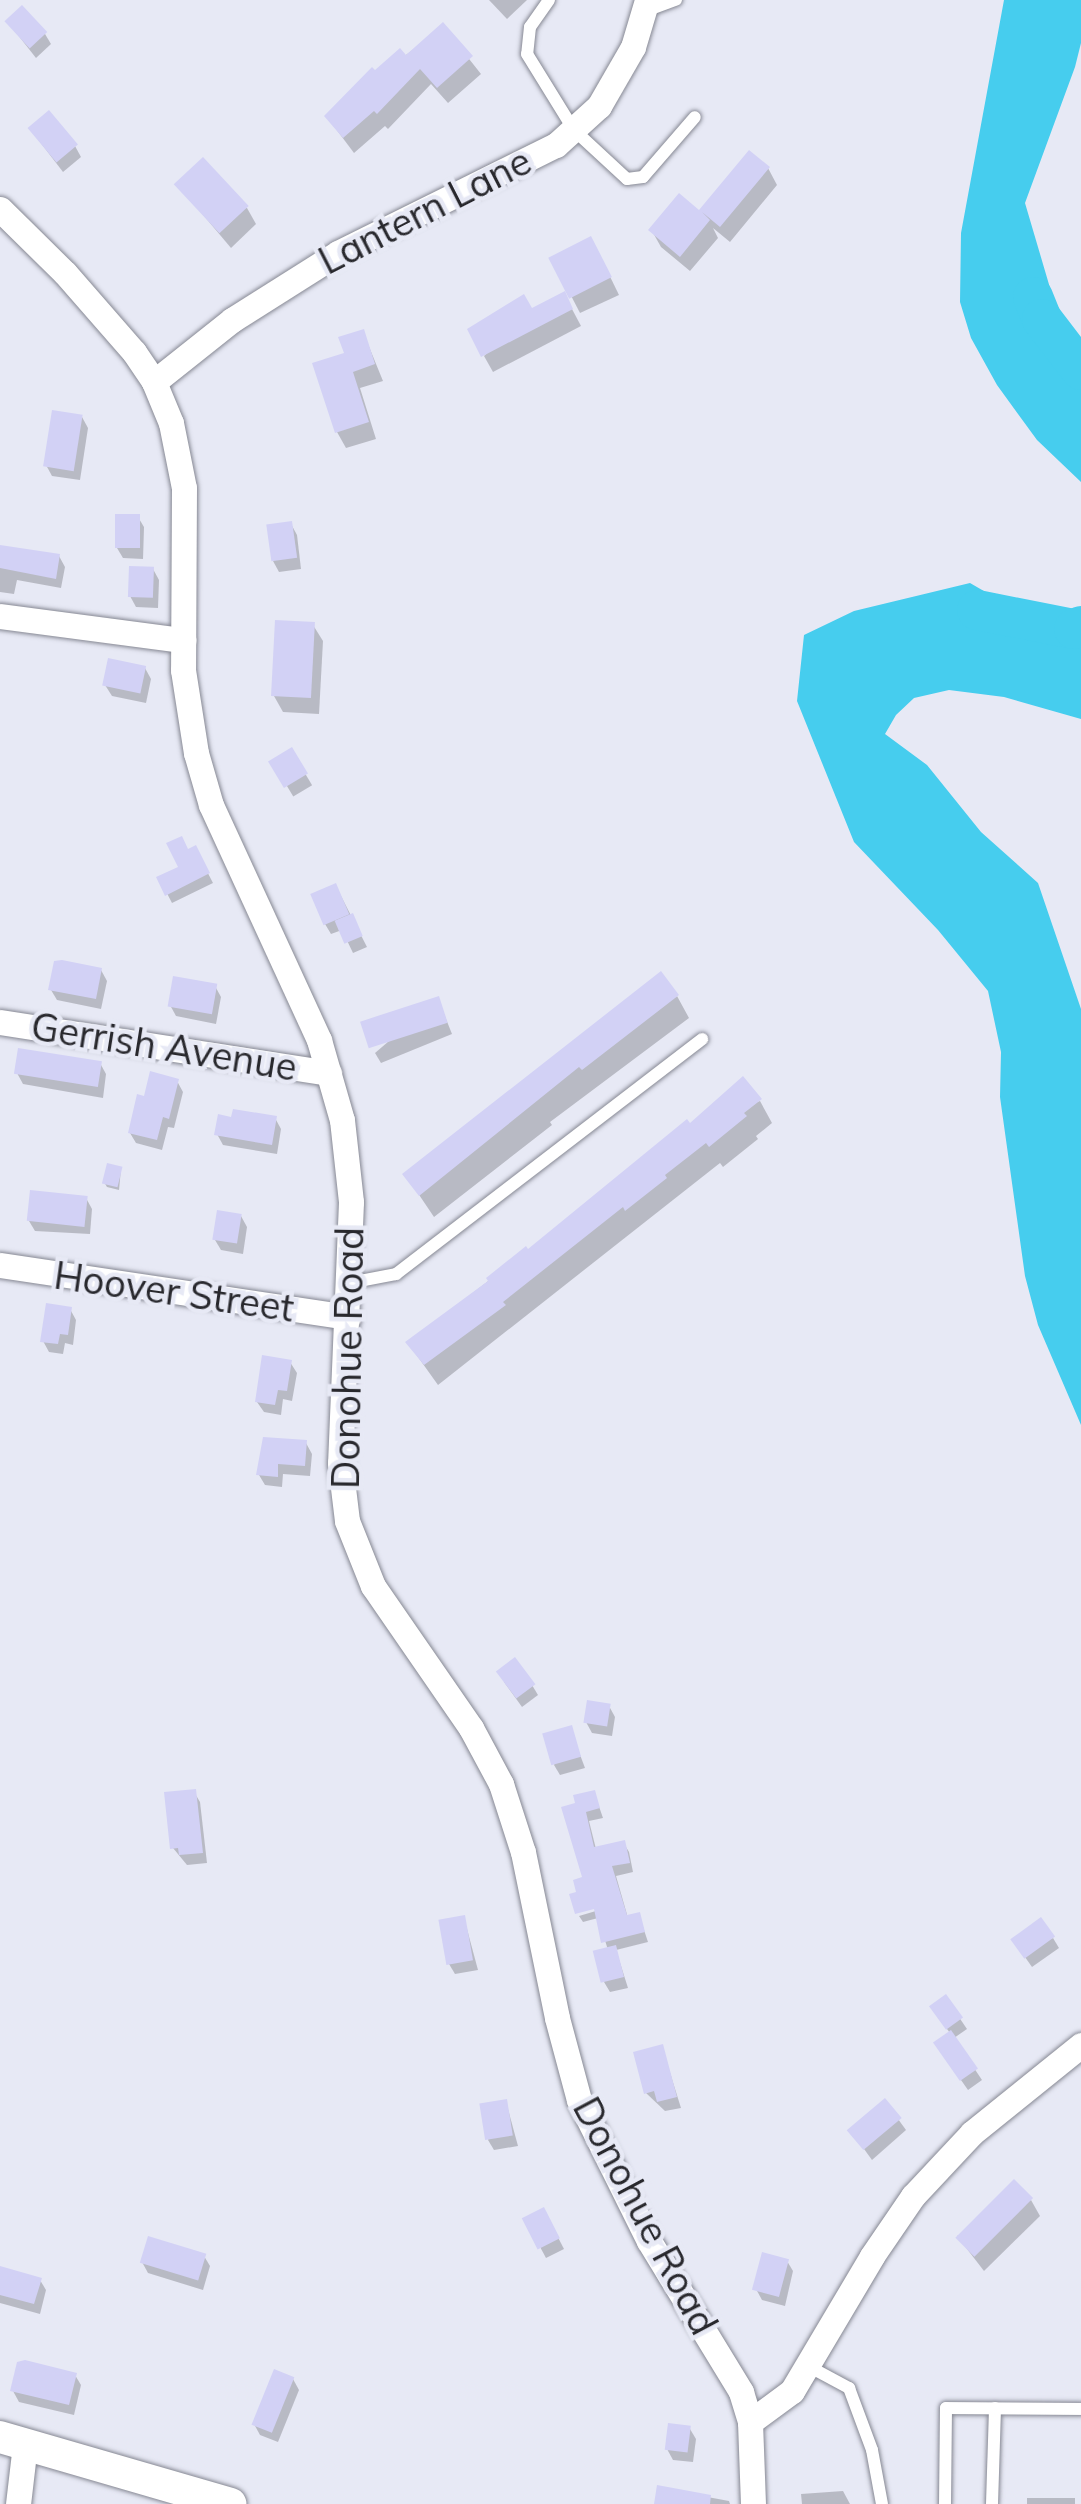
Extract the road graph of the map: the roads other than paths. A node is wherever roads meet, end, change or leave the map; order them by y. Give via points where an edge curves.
1 (550, 0) edge
2 (676, 0) edge
3 (646, 6) edge
4 (695, 116) dead end
5 (574, 130) junction
6 (0, 209) edge
7 (154, 382) junction
8 (0, 616) edge
9 (183, 640) junction
10 (0, 1022) edge
11 (702, 1039) dead end
12 (329, 1073) junction
13 (0, 1266) edge
14 (349, 1283) junction
15 (348, 1317) junction
16 (1081, 2045) edge
17 (808, 2366) junction
18 (995, 2408) junction
19 (1081, 2409) edge
20 (750, 2422) junction
21 (13, 2441) edge
22 (18, 2504) edge
23 (230, 2504) edge
24 (754, 2504) edge
25 (882, 2504) edge
26 (945, 2504) edge
27 (992, 2504) edge

1 - 5 lane via 530,27 527,54
2 - 3 lane
3 - 5 street, Lantern Lane via 633,47 599,106
4 - 5 lane via 643,177 628,180
5 - 7 street, Lantern Lane via 286,284
6 - 7 street, Donohue Road via 96,308
7 - 9 street, Donohue Road via 181,459
8 - 9 street
9 - 12 street, Donohue Road via 202,778 304,1002
10 - 12 street, Gerrish Avenue
11 - 14 lane via 396,1274
12 - 14 street, Donohue Road via 347,1153
13 - 15 street, Hoover Street
14 - 15 street, Donohue Road
15 - 20 street, Donohue Road via 340,1463 353,1542 379,1596 502,1784 584,2112 649,2241 741,2392
16 - 17 street via 972,2133 913,2196
17 - 20 street via 792,2391
17 - 25 lane via 850,2388
18 - 19 lane
18 - 26 lane via 946,2408
18 - 27 lane
20 - 24 street, Donohue Road
21 - 22 street
21 - 23 street

